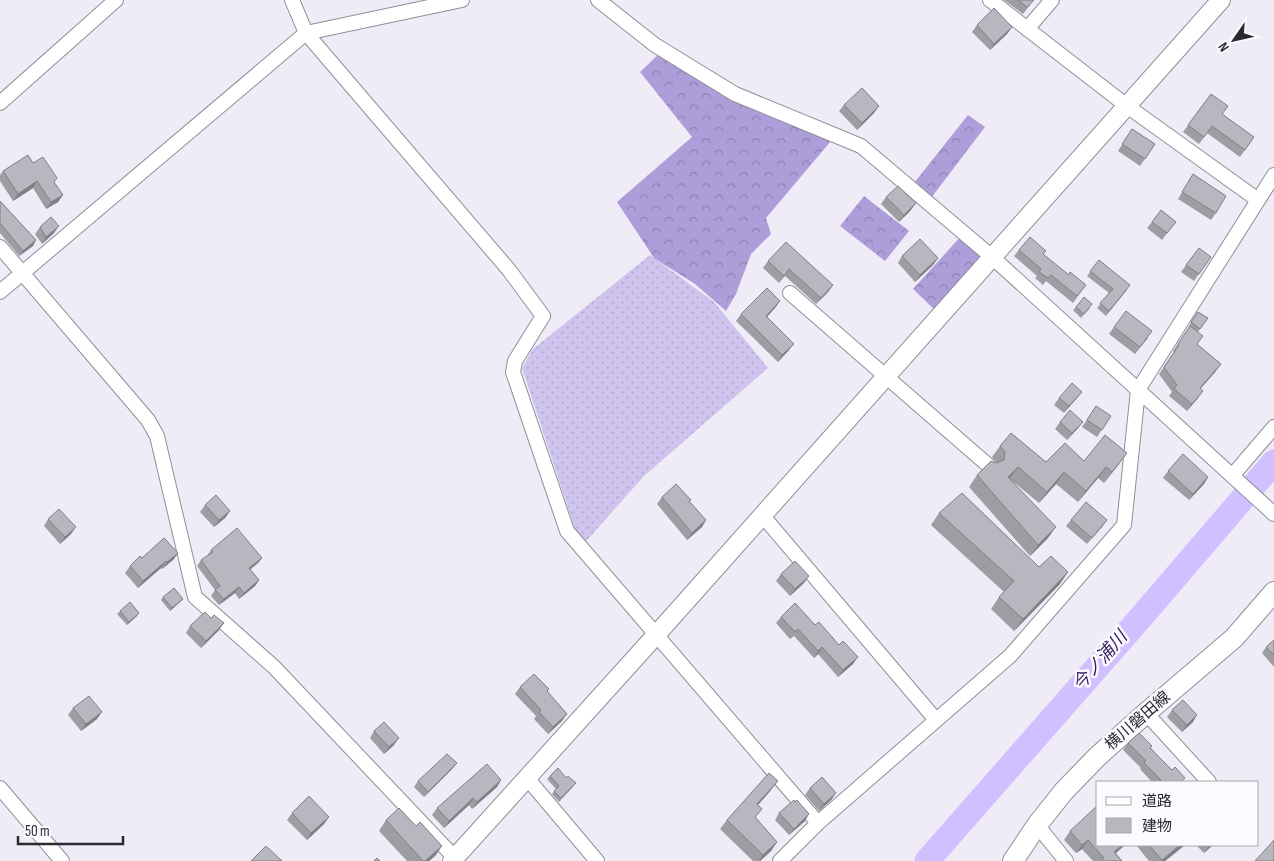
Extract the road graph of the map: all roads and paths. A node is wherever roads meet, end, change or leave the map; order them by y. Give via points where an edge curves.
1 (116, 0) edge
2 (292, 0) edge
3 (462, 0) edge
4 (598, 0) edge
5 (990, 0) edge
6 (1052, 0) edge
7 (1221, 0) edge
8 (1027, 29) junction
9 (306, 34) junction
10 (0, 103) edge
11 (1127, 106) junction
12 (1274, 175) edge
13 (1258, 200) junction
14 (0, 247) edge
15 (991, 256) junction
16 (22, 274) junction
17 (0, 292) edge
18 (790, 293) dead end
19 (885, 376) junction
20 (1138, 390) junction
21 (1274, 427) edge
22 (988, 466) edge
23 (1233, 477) junction
24 (1274, 514) edge
25 (762, 515) junction
26 (1274, 592) edge
27 (656, 635) junction
28 (1146, 713) junction
29 (936, 720) junction
30 (527, 778) junction
31 (1208, 781) edge
32 (0, 788) edge
33 (818, 823) junction
34 (1037, 825) junction
35 (454, 859) edge
36 (62, 861) edge
37 (598, 861) edge
38 (780, 861) edge
39 (1013, 861) edge
40 (1066, 861) edge

1 - 10 street
2 - 9 street
3 - 9 street
4 - 15 street via 655,45 735,94 861,146
5 - 8 street
6 - 8 street
7 - 11 street
8 - 11 street
9 - 16 street
9 - 27 street via 502,263 543,316 515,361 513,372 567,531
11 - 13 street
11 - 15 street
12 - 13 street
13 - 20 street
14 - 16 street
15 - 19 street
15 - 20 street
16 - 17 street
16 - 35 street via 148,420 157,436 196,597 274,667
18 - 19 street
19 - 22 street
19 - 25 street
20 - 23 street
20 - 29 street via 1124,526 1010,656
21 - 23 street
23 - 24 street
25 - 27 street
25 - 29 street
26 - 28 main road, 横川磐田線 via 1234,638
27 - 30 street
27 - 33 street
28 - 31 street
28 - 34 main road, 横川磐田線 via 1097,756
29 - 33 street
30 - 35 street
30 - 37 street
32 - 36 street
33 - 38 street
34 - 39 main road, 横川磐田線
34 - 40 street

